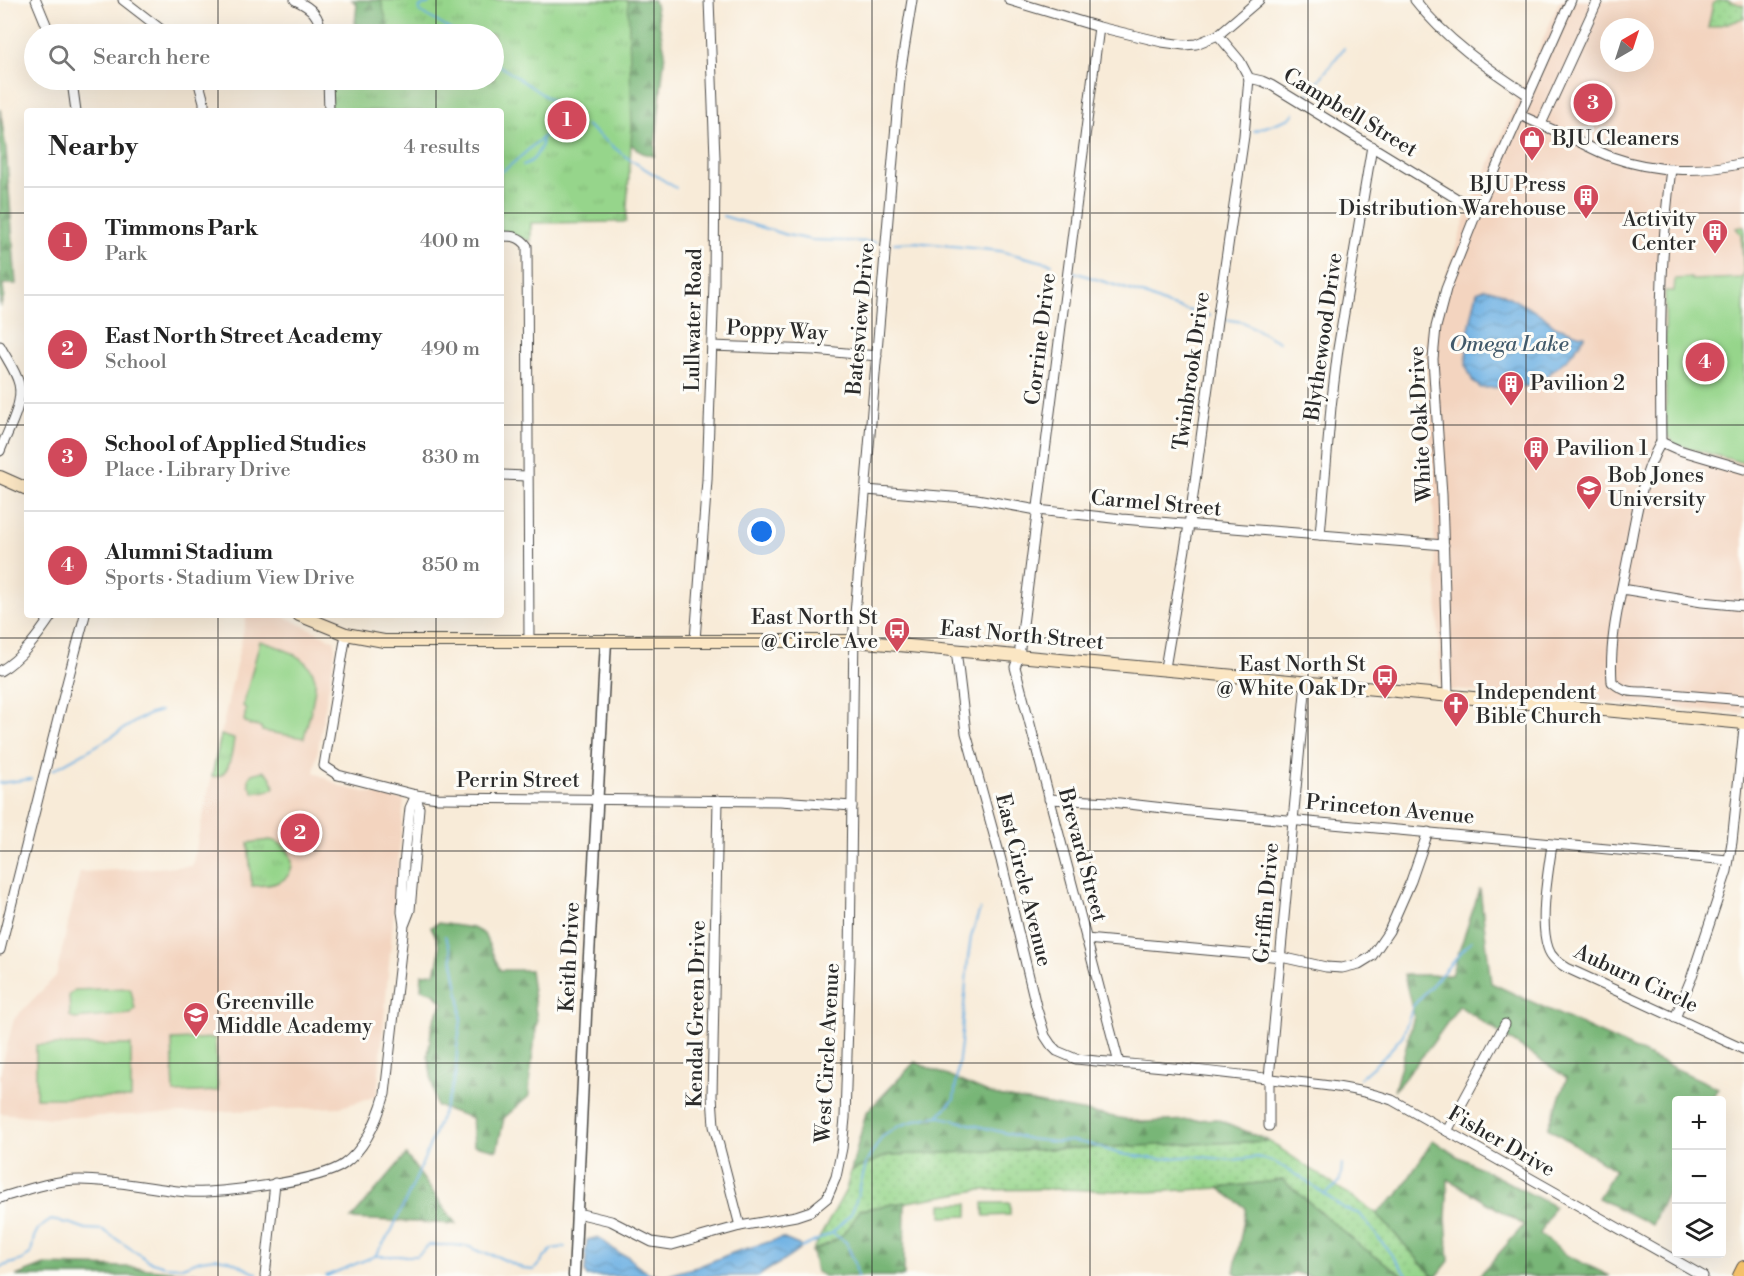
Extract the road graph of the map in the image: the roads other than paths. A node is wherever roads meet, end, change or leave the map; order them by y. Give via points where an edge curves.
1 (36, 0) edge
2 (123, 0) edge
3 (295, 0) edge
4 (709, 0) edge
5 (912, 0) edge
6 (1009, 0) edge
7 (1259, 0) edge
8 (1415, 0) edge
9 (1571, 0) edge
10 (1598, 0) edge
11 (46, 24) edge
12 (154, 24) edge
13 (320, 24) edge
14 (1099, 27) junction
15 (1218, 35) junction
16 (1249, 78) junction
17 (72, 90) edge
18 (201, 90) edge
19 (328, 90) edge
20 (1528, 95) junction
21 (75, 108) edge
22 (204, 108) edge
23 (329, 108) edge
24 (1520, 114) junction
25 (1540, 124) junction
26 (1372, 146) junction
27 (1744, 163) edge
28 (1671, 169) junction
29 (1477, 211) junction
30 (504, 236) edge
31 (0, 346) edge
32 (712, 346) junction
33 (877, 356) junction
34 (1661, 442) junction
35 (0, 451) edge
36 (1744, 469) edge
37 (504, 475) edge
38 (527, 476) junction
39 (0, 477) edge
40 (24, 488) edge
41 (866, 490) junction
42 (1037, 510) junction
43 (1189, 525) junction
44 (1320, 535) junction
45 (1444, 545) junction
46 (1622, 589) junction
47 (1744, 606) edge
48 (50, 618) edge
49 (84, 618) edge
50 (306, 618) edge
51 (346, 634) junction
52 (695, 640) junction
53 (529, 641) junction
54 (606, 641) junction
55 (855, 641) junction
56 (956, 650) junction
57 (1019, 657) junction
58 (1166, 668) junction
59 (0, 671) edge
60 (1306, 682) junction
61 (1448, 694) junction
62 (1744, 700) edge
63 (1744, 723) edge
64 (1744, 728) edge
65 (416, 795) junction
66 (1049, 799) junction
67 (598, 800) junction
68 (718, 800) junction
69 (852, 806) junction
70 (1292, 819) junction
71 (1428, 832) junction
72 (1552, 845) junction
73 (1728, 860) junction
74 (404, 925) junction
75 (1086, 939) junction
76 (0, 950) edge
77 (1281, 957) junction
78 (1675, 1018) junction
79 (1505, 1024) dead end
80 (1743, 1049) edge
81 (1119, 1063) junction
82 (1269, 1078) junction
83 (1269, 1126) dead end
84 (1447, 1131) junction
85 (275, 1184) junction
86 (0, 1198) edge
87 (577, 1213) junction
88 (740, 1226) junction
89 (1744, 1268) edge
90 (265, 1276) edge
91 (574, 1276) edge
92 (1703, 1276) edge
93 (1740, 1276) edge

1 - 11 street
2 - 12 street
3 - 13 street via 315,13
4 - 32 street, Lullwater Road via 715,158
5 - 33 street, Batesview Drive via 900,79
6 - 14 street
7 - 15 street
8 - 20 street via 1440,29
9 - 20 street, White Oak Drive
10 - 25 street
14 - 15 street via 1174,44 1196,44
14 - 42 street, Corrine Drive
15 - 16 street, Campbell Street
16 - 26 street, Campbell Street via 1271,85
16 - 43 street, Twinbrook Drive via 1245,136
17 - 21 street
18 - 22 street
19 - 23 street
20 - 24 street, White Oak Drive
24 - 25 street
24 - 29 street, White Oak Drive
25 - 28 street via 1611,157
26 - 29 street, Campbell Street
26 - 44 street, Blythewood Drive via 1338,349
27 - 28 street
28 - 34 street via 1661,284
29 - 45 street, White Oak Drive via 1439,310 1434,340
30 - 38 street via 521,238 527,246
31 - 35 street via 20,391
32 - 33 street, Poppy Way
32 - 52 street, Lullwater Road
33 - 41 street, Batesview Drive
34 - 36 street
34 - 46 street via 1641,493
37 - 38 street
38 - 53 street
39 - 40 main road
41 - 42 street, Carmel Street via 977,499
41 - 55 street, Batesview Drive
42 - 43 street, Carmel Street
42 - 57 street, Corrine Drive
43 - 44 street, Carmel Street
43 - 58 street, Twinbrook Drive
44 - 45 street, Carmel Street
45 - 61 street, White Oak Drive
46 - 47 street
46 - 62 street via 1614,622 1612,682 1629,692
48 - 59 street via 26,650
49 - 76 street
50 - 51 main road, East North Street
51 - 53 main road, East North Street via 393,641
51 - 65 street, Perrin Street via 324,766 339,776
52 - 54 main road, East North Street
52 - 55 main road, East North Street
53 - 54 main road, East North Street
54 - 67 street, Keith Drive
55 - 56 main road, East North Street
55 - 69 street, West Circle Avenue
56 - 57 main road, East North Street
56 - 81 street, East Circle Avenue via 966,734 1045,1036 1056,1051 1070,1058
57 - 58 main road, East North Street
57 - 66 street, Brevard Street via 1015,671
58 - 60 main road, East North Street
60 - 61 main road, East North Street
60 - 70 street, Griffin Drive
61 - 63 main road, East North Street
64 - 73 street
65 - 67 street, Perrin Street
65 - 74 street via 410,808 404,864
65 - 74 street via 419,808 410,910
66 - 70 street, Princeton Avenue
66 - 75 street, Brevard Street
67 - 68 street, Perrin Street
67 - 87 street, Keith Drive
68 - 69 street, Perrin Street
68 - 88 street, Kendal Green Drive via 714,1126
69 - 88 street, West Circle Avenue via 845,1119 836,1177 827,1198 811,1211
70 - 71 street, Princeton Avenue
70 - 77 street, Griffin Drive
71 - 72 street, Princeton Avenue
71 - 77 street via 1389,931 1371,956 1342,968
72 - 73 street, Princeton Avenue
72 - 78 street, Auburn Circle via 1545,911 1551,954 1567,968
73 - 78 street via 1708,930
74 - 85 street via 385,1094 370,1131 343,1166
75 - 77 street
75 - 81 street, Brevard Street
77 - 82 street, Griffin Drive
78 - 80 street, Auburn Circle
79 - 84 street
81 - 82 street, East Circle Avenue
82 - 83 street, Griffin Drive
82 - 84 street, Fisher Drive via 1379,1095
84 - 92 street, Fisher Drive
85 - 86 street via 204,1192 78,1179
85 - 90 street
87 - 88 street, West Circle Avenue via 611,1221 652,1242 672,1245
87 - 91 street, Keith Drive
89 - 93 main road

